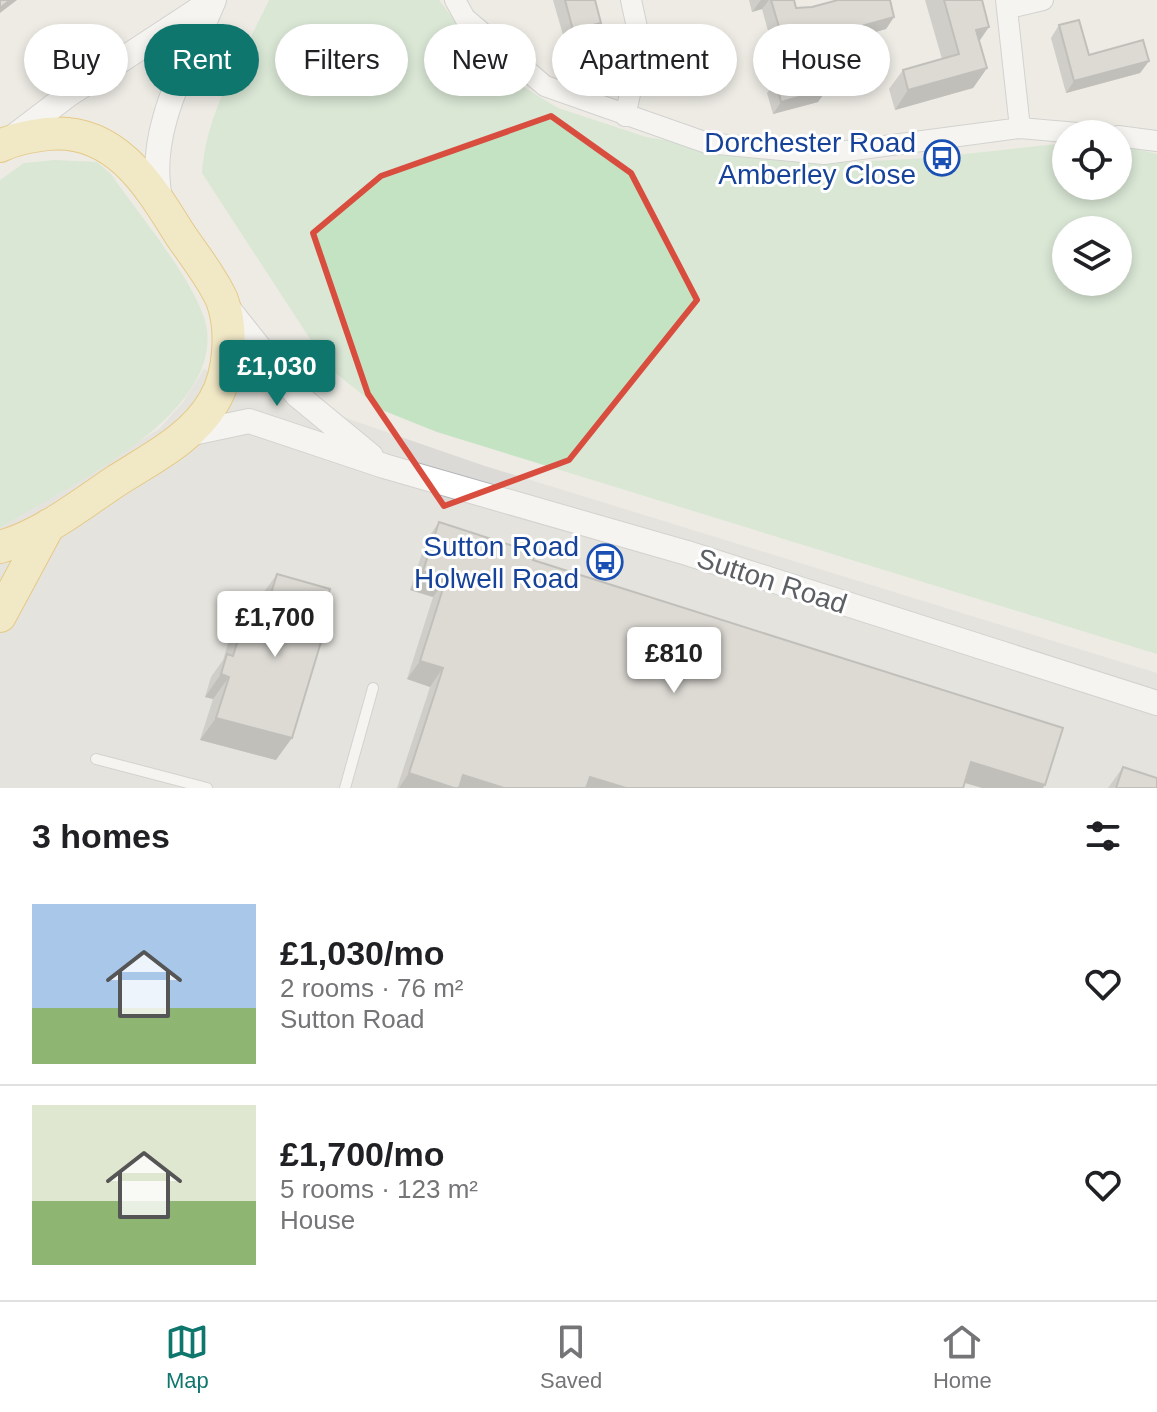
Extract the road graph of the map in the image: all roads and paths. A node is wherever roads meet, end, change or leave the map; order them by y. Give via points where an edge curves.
1 (213, 0) edge
2 (455, 0) edge
3 (631, 0) edge
4 (1043, 0) edge
5 (1008, 4) edge
6 (625, 116) junction
7 (1020, 128) junction
8 (1052, 131) edge
9 (1132, 138) edge
10 (1157, 141) edge
11 (2, 145) edge
12 (162, 206) junction
13 (222, 300) junction
14 (188, 434) junction
15 (384, 466) junction
16 (49, 525) junction
17 (0, 547) edge
18 (0, 616) edge
19 (373, 688) dead end
20 (1157, 703) edge
21 (96, 759) dead end
22 (207, 788) edge
23 (345, 788) edge

1 - 11 street
1 - 12 street via 158,136 156,180
2 - 6 street via 465,18 545,86
3 - 6 street via 641,46
4 - 5 street
5 - 7 street
6 - 7 street via 707,143 824,154
7 - 8 street
9 - 10 street
11 - 12 highway via 58,133 89,138 119,153
12 - 13 highway
13 - 14 highway via 227,329 223,378 216,398
13 - 15 street, Sutton Road via 297,395
14 - 15 street, Sutton Road via 249,421
14 - 16 highway
15 - 20 street, Sutton Road via 687,553
16 - 17 highway
16 - 18 highway
19 - 23 lane
21 - 22 lane

